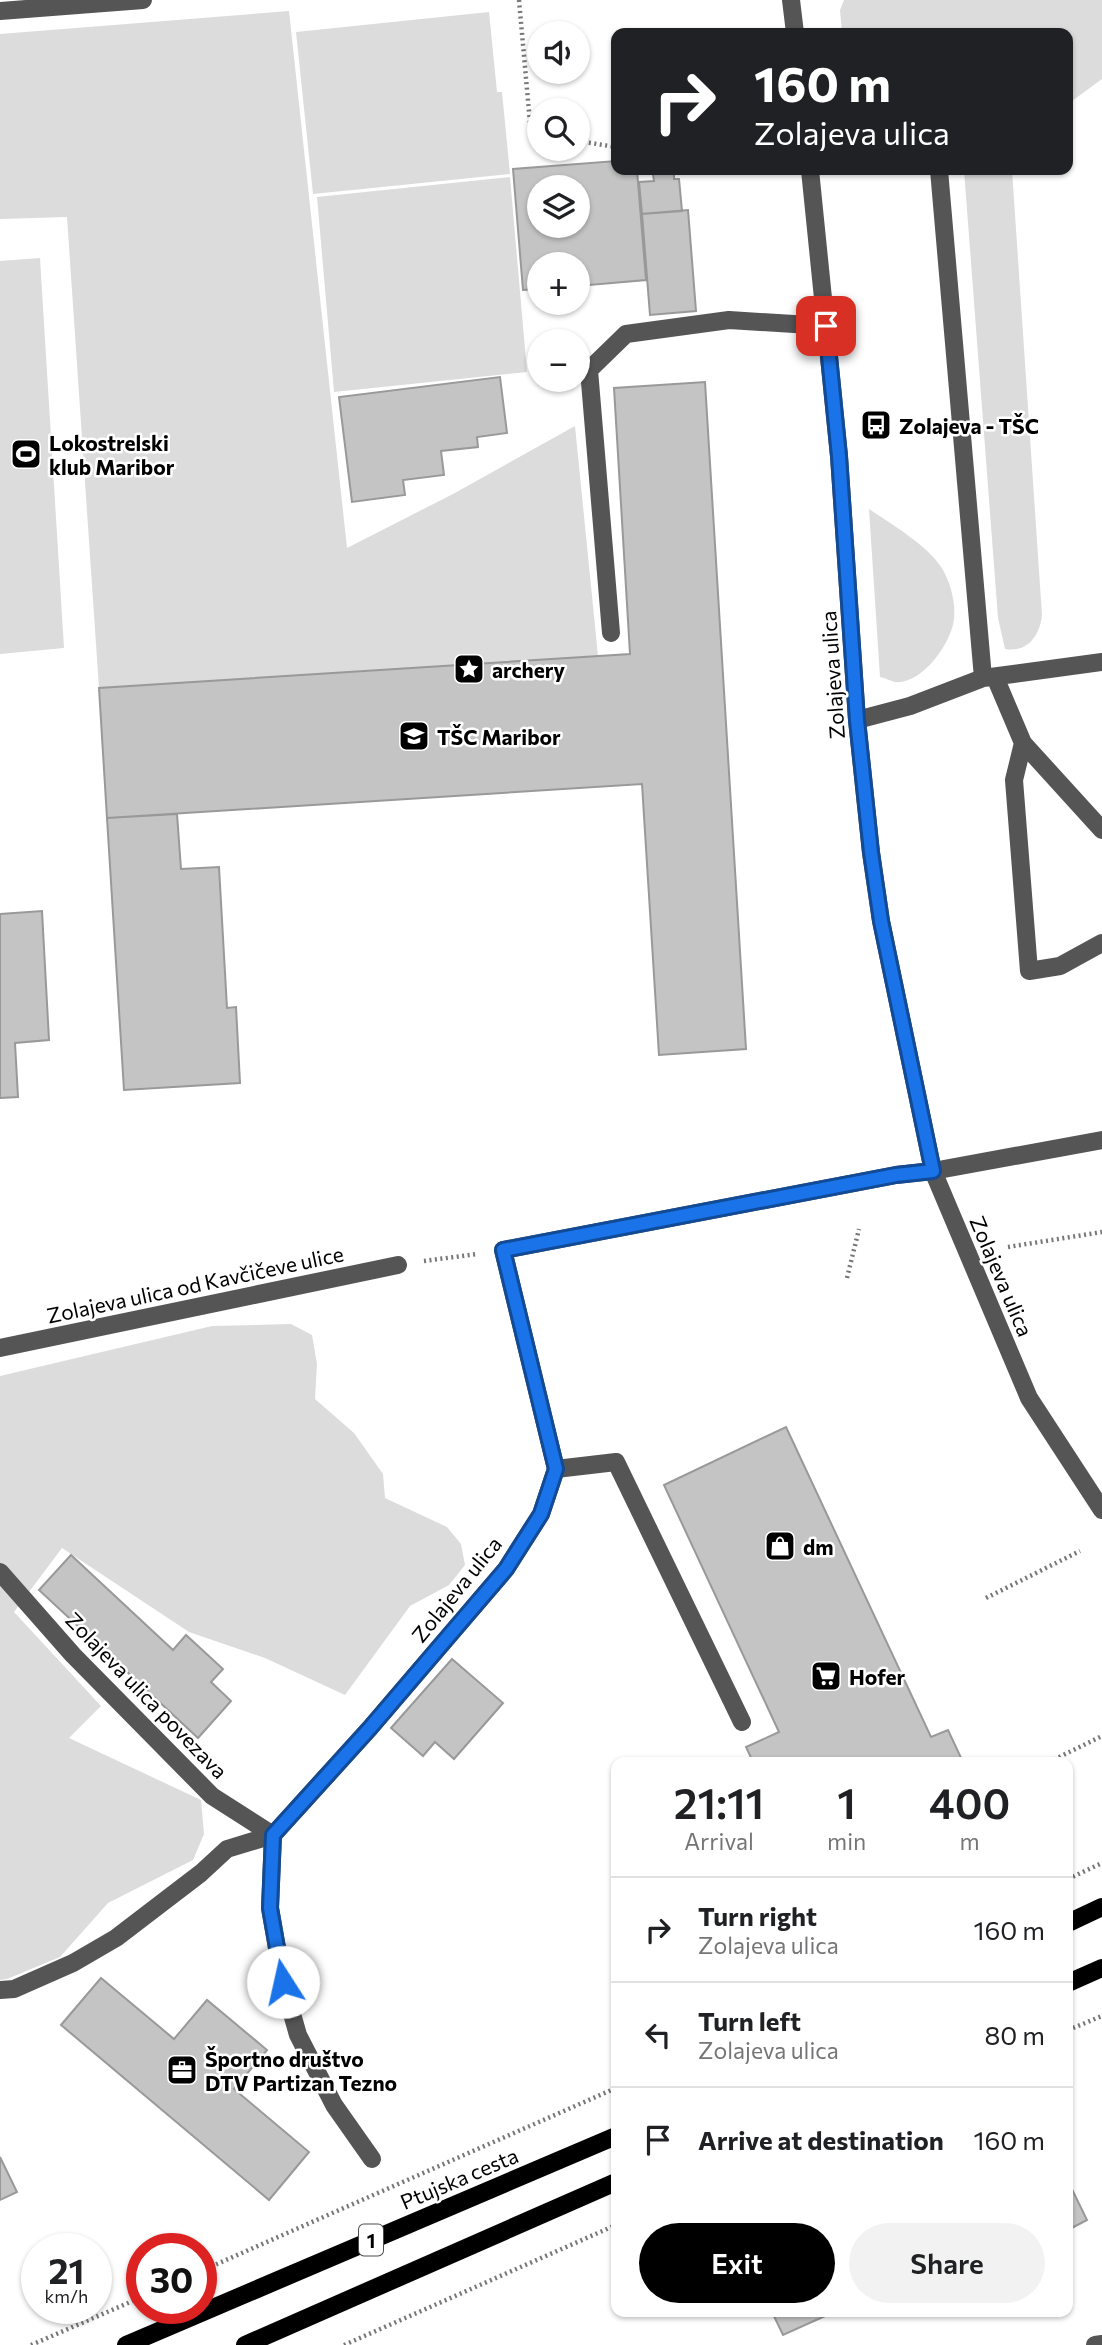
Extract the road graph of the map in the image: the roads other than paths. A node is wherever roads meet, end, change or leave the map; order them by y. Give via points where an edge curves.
1 (133, 0) edge
2 (144, 0) edge
3 (792, 0) edge
4 (44, 4) edge
5 (0, 11) edge
6 (795, 28) edge
7 (811, 175) edge
8 (939, 175) edge
9 (826, 326) junction
10 (611, 633) dead end
11 (1102, 662) edge
12 (989, 678) junction
13 (857, 720) junction
14 (1023, 743) junction
15 (1102, 830) edge
16 (1102, 943) edge
17 (1102, 1140) edge
18 (933, 1171) junction
19 (398, 1265) road end
20 (0, 1348) edge
21 (556, 1469) junction
22 (1102, 1510) edge
23 (0, 1572) edge
24 (742, 1722) dead end
25 (273, 1835) junction
26 (1102, 1907) edge
27 (1073, 1921) edge
28 (1102, 1968) edge
29 (1073, 1981) edge
30 (0, 1990) edge
31 (611, 2138) edge
32 (372, 2159) dead end
33 (611, 2184) edge
34 (1102, 2344) edge
35 (126, 2345) edge
36 (245, 2345) edge
37 (1095, 2345) edge

1 - 2 street
1 - 4 street
3 - 6 street
4 - 5 street
7 - 9 street, Zolajeva ulica
8 - 12 street
9 - 10 street via 729,320 625,334 589,370
9 - 13 street, Zolajeva ulica
11 - 12 street
12 - 13 street
12 - 14 street
13 - 18 street, Zolajeva ulica via 881,921
14 - 15 street
14 - 16 street via 1013,780 1029,971 1060,966
17 - 18 street
18 - 21 street via 503,1250
18 - 22 street, Zolajeva ulica via 1029,1398
19 - 20 street, Zolajeva ulica od Kavčičeve ulice
21 - 24 street via 616,1462
21 - 25 street, Zolajeva ulica via 541,1514 506,1569
23 - 25 street, Zolajeva ulica povezava via 73,1655 212,1796
25 - 30 street via 227,1849 161,1905 73,1963 14,1989
25 - 32 street via 270,1908 298,2035 334,2105
26 - 27 main road
28 - 29 main road
31 - 35 main road, Ptujska cesta / 1
33 - 36 main road, 1
34 - 37 street

